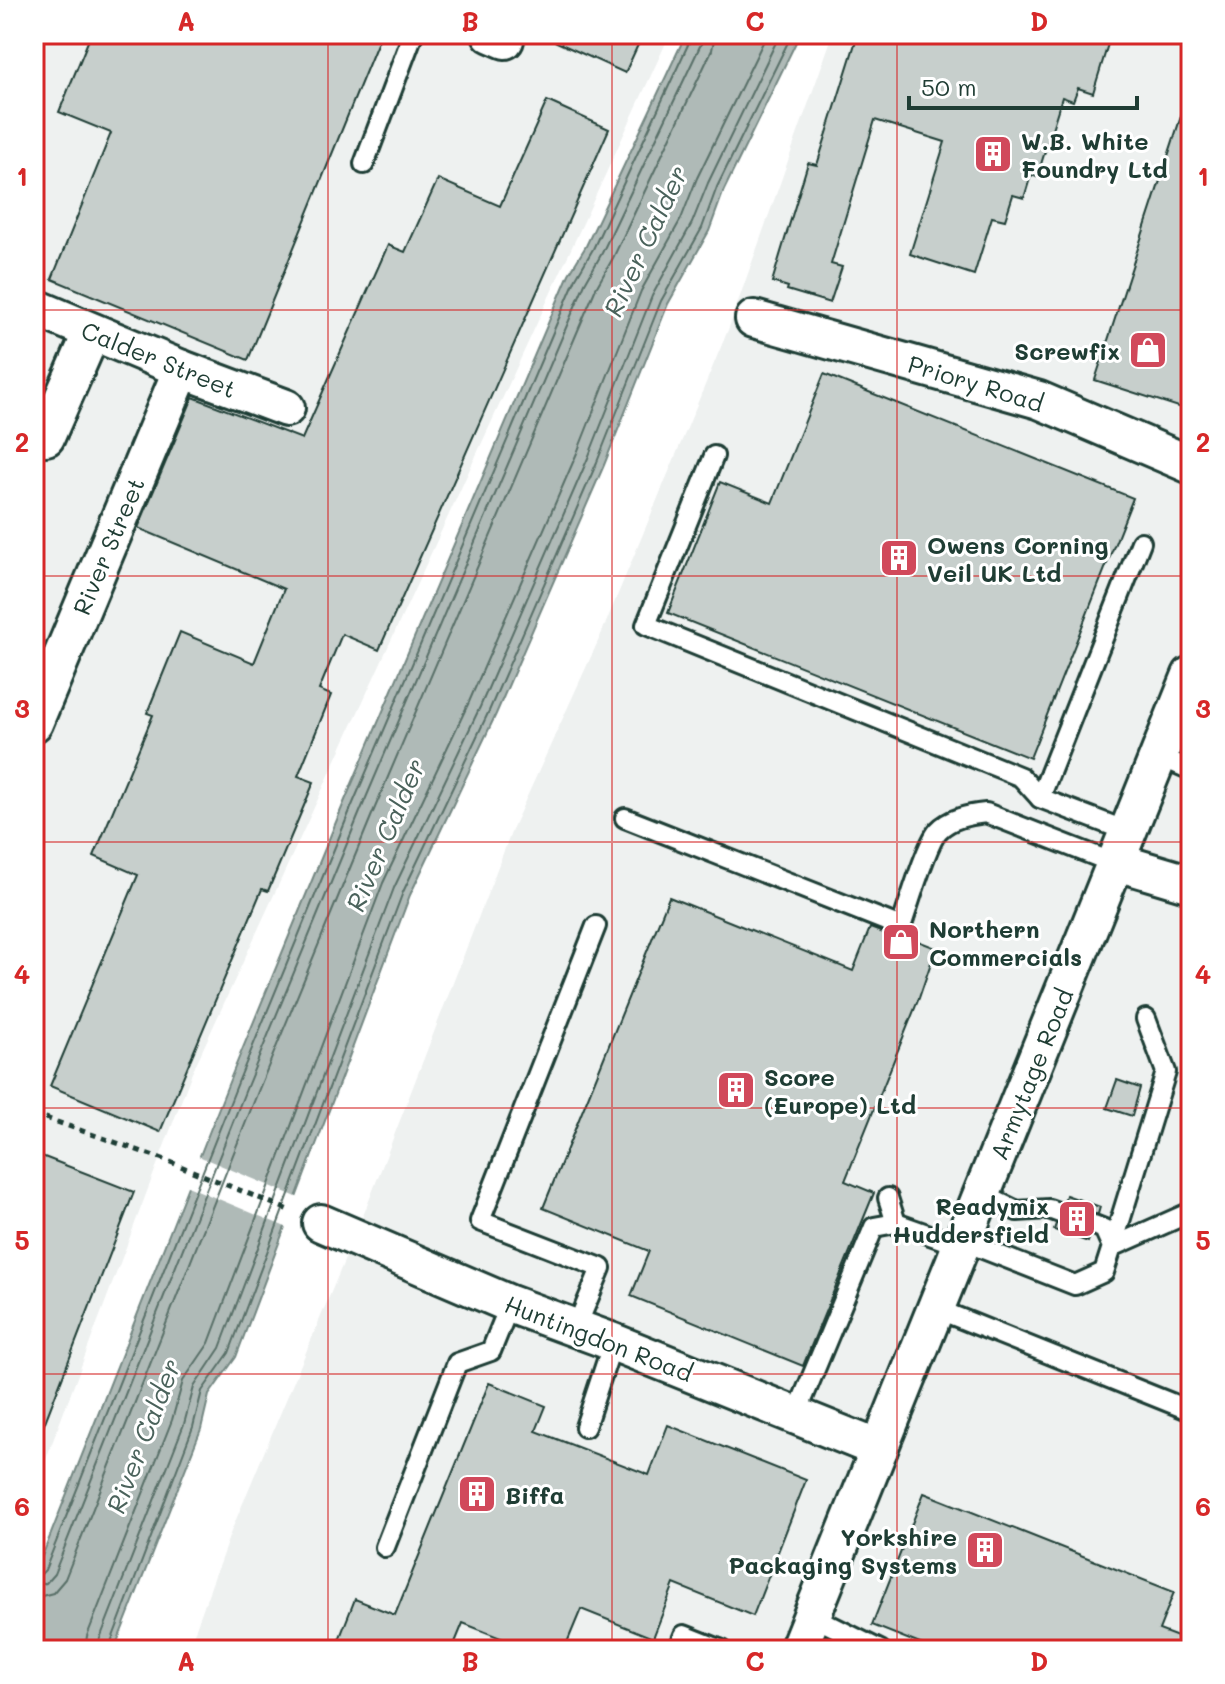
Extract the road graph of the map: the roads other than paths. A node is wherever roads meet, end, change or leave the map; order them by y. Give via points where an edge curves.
1 (413, 34) edge
2 (364, 164) dead end
3 (34, 307) edge
4 (754, 319) dead end
5 (92, 332) junction
6 (182, 369) junction
7 (286, 408) dead end
8 (46, 437) dead end
9 (714, 456) dead end
10 (1191, 465) edge
11 (1141, 542) dead end
12 (1191, 675) edge
13 (37, 708) edge
14 (1175, 763) edge
15 (1040, 798) junction
16 (625, 818) dead end
17 (1121, 853) junction
18 (1191, 884) edge
19 (596, 926) dead end
20 (1146, 1019) dead end
21 (982, 1194) junction
22 (888, 1198) dead end
23 (1191, 1212) edge
24 (1060, 1213) dead end
25 (321, 1223) road end
26 (896, 1223) junction
27 (1094, 1225) dead end
28 (962, 1243) junction
29 (1112, 1247) junction
30 (510, 1304) junction
31 (937, 1309) junction
32 (576, 1328) junction
33 (613, 1342) junction
34 (1191, 1411) edge
35 (796, 1415) junction
36 (585, 1427) dead end
37 (879, 1449) junction
38 (385, 1547) dead end
39 (812, 1616) junction
40 (678, 1650) edge
41 (722, 1650) edge
42 (798, 1650) edge
43 (880, 1650) edge

1 - 2 lane
3 - 5 street, Calder Street
4 - 10 street, Priory Road via 1039,400
5 - 6 street, Calder Street
5 - 8 street
6 - 7 street, Calder Street
6 - 13 street, River Street
9 - 15 lane via 646,625 1021,777
11 - 15 lane
12 - 14 street, Armytage Road
14 - 17 street, Armytage Road
15 - 17 lane
16 - 17 lane via 901,927 933,839 944,825 966,816 986,813
17 - 18 street
17 - 21 street, Armytage Road
19 - 32 lane via 480,1221 601,1268
20 - 29 lane via 1166,1072
21 - 24 lane via 1017,1211
21 - 28 street, Armytage Road
22 - 26 lane
23 - 29 lane
25 - 30 street, Huntingdon Road
26 - 28 lane
26 - 35 lane via 874,1227
27 - 29 lane via 1104,1229
28 - 29 lane via 1075,1285 1104,1272
28 - 31 street, Armytage Road
30 - 32 street, Huntingdon Road
30 - 38 lane via 491,1351 457,1363
31 - 34 lane
31 - 37 street, Armytage Road
32 - 33 street, Huntingdon Road
33 - 35 street, Huntingdon Road
33 - 36 lane
35 - 37 street, Huntingdon Road
37 - 39 street, Armytage Road
39 - 42 street, Armytage Road
39 - 43 lane
40 - 41 lane via 684,1635

